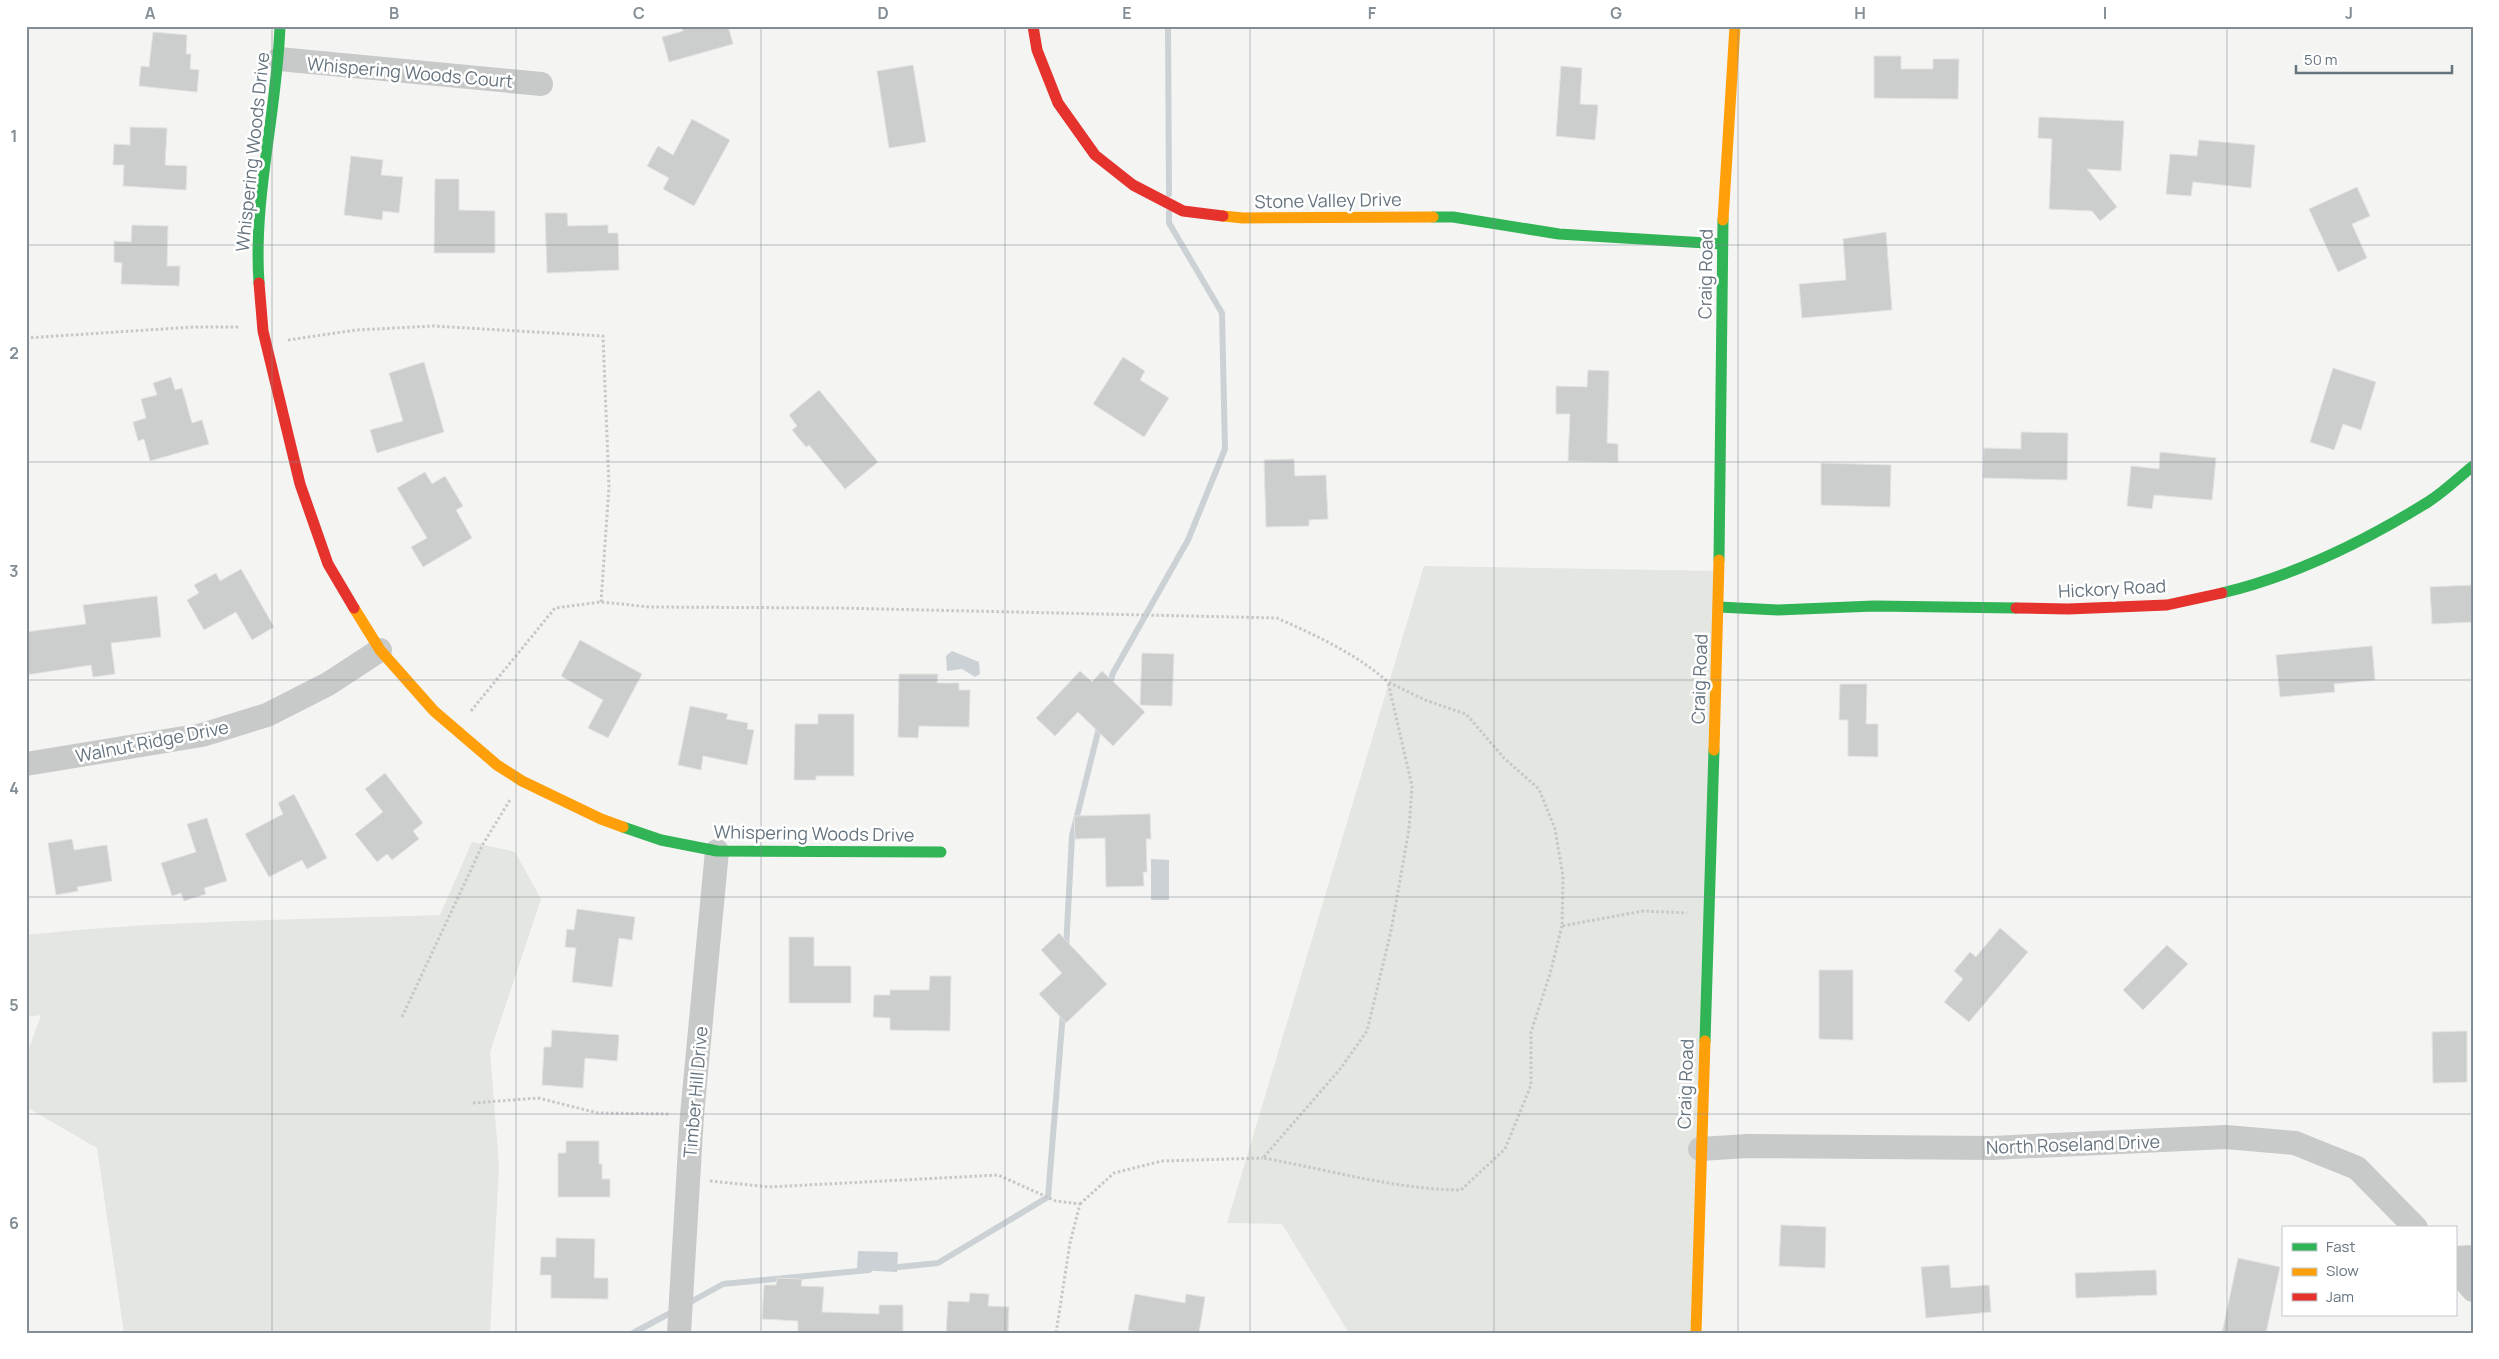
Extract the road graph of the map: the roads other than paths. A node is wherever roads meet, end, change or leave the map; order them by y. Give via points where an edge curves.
1 (280, 26) edge
2 (1033, 26) edge
3 (1735, 26) edge
4 (279, 59) junction
5 (541, 84) dead end
6 (1722, 244) junction
7 (2473, 466) edge
8 (1719, 607) junction
9 (380, 650) junction
10 (26, 764) edge
11 (717, 851) junction
12 (941, 852) dead end
13 (1700, 1149) junction
14 (2414, 1226) edge
15 (2473, 1257) edge
16 (2456, 1258) edge
17 (2456, 1270) edge
18 (2473, 1290) edge
19 (679, 1333) edge
20 (1696, 1333) edge

1 - 4 street, Whispering Woods Drive
2 - 6 street, Stone Valley Drive via 1037,50 1058,103 1095,154 1133,185 1183,211 1243,218 1454,217 1559,234
3 - 6 street, Craig Road
4 - 5 street, Whispering Woods Court
4 - 9 street, Whispering Woods Drive via 260,208 258,266 262,328 300,484 328,564
6 - 8 street, Craig Road
7 - 8 street, Hickory Road via 2428,501 2334,554 2255,585 2167,605 2068,609 1874,606 1778,610
8 - 13 street, Craig Road
9 - 10 street, Walnut Ridge Drive via 328,684 267,715 202,735
9 - 11 street, Whispering Woods Drive via 434,710 497,765 522,781 602,819 661,840
11 - 12 street, Whispering Woods Drive
11 - 19 street, Timber Hill Drive via 692,1115
13 - 14 street, North Roseland Drive via 1748,1146 1992,1148 2226,1138 2295,1143 2357,1168
13 - 20 street, Craig Road
15 - 16 street
17 - 18 street

